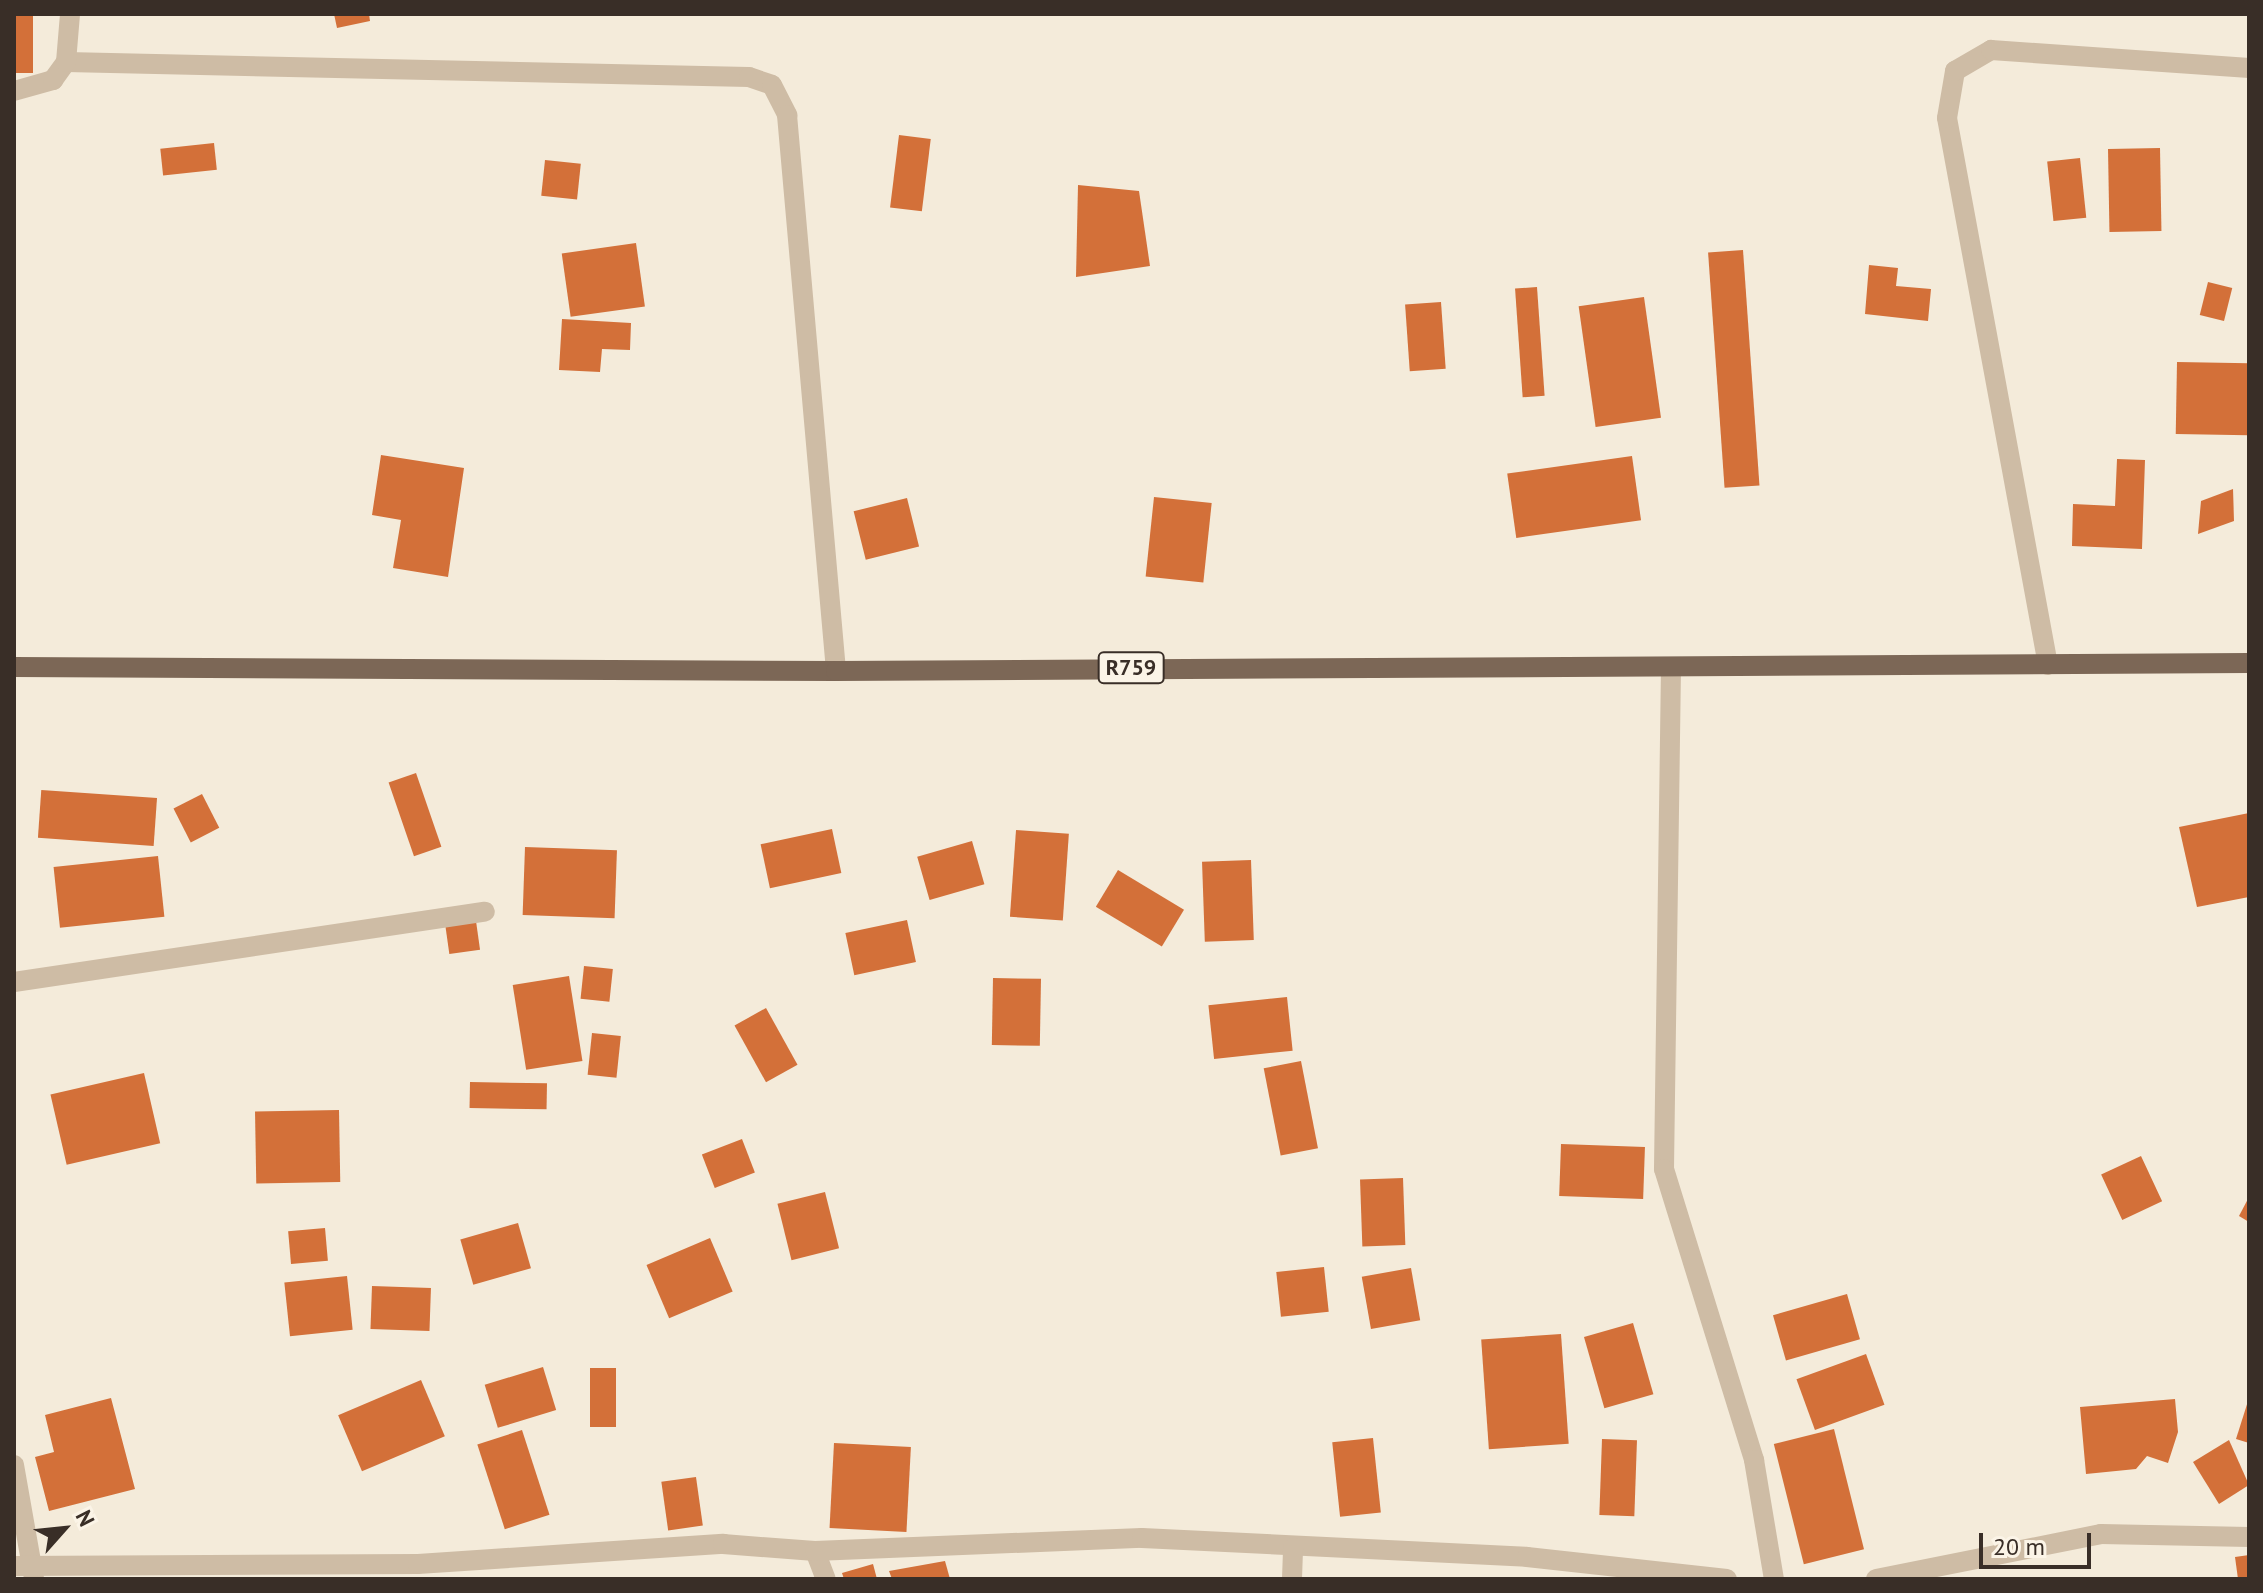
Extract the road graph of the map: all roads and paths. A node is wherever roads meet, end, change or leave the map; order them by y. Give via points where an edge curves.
1 (70, 14) edge
2 (66, 62) junction
3 (2249, 68) edge
4 (14, 91) edge
5 (2249, 663) edge
6 (2048, 665) junction
7 (14, 667) edge
8 (1671, 667) junction
9 (836, 671) junction
10 (485, 912) dead end
11 (14, 982) edge
12 (14, 1465) edge
13 (2249, 1537) edge
14 (1293, 1548) junction
15 (815, 1551) junction
16 (27, 1571) edge
17 (826, 1579) edge
18 (1292, 1579) edge
19 (1727, 1579) edge
20 (1774, 1579) edge
21 (1876, 1579) edge

1 - 2 street
2 - 4 street via 53,80
2 - 9 street via 749,77 772,85 787,115
3 - 6 street via 1991,50 1955,71 1947,118
5 - 6 main road, R759
6 - 8 main road, R759
7 - 9 main road, R759
8 - 9 main road, R759
8 - 20 street via 1664,1169 1754,1460
10 - 11 street
12 - 16 street
13 - 21 street via 2101,1534
14 - 15 street via 1142,1538
14 - 18 street
14 - 19 street via 1527,1557
15 - 16 street via 723,1544 418,1564
15 - 17 street

